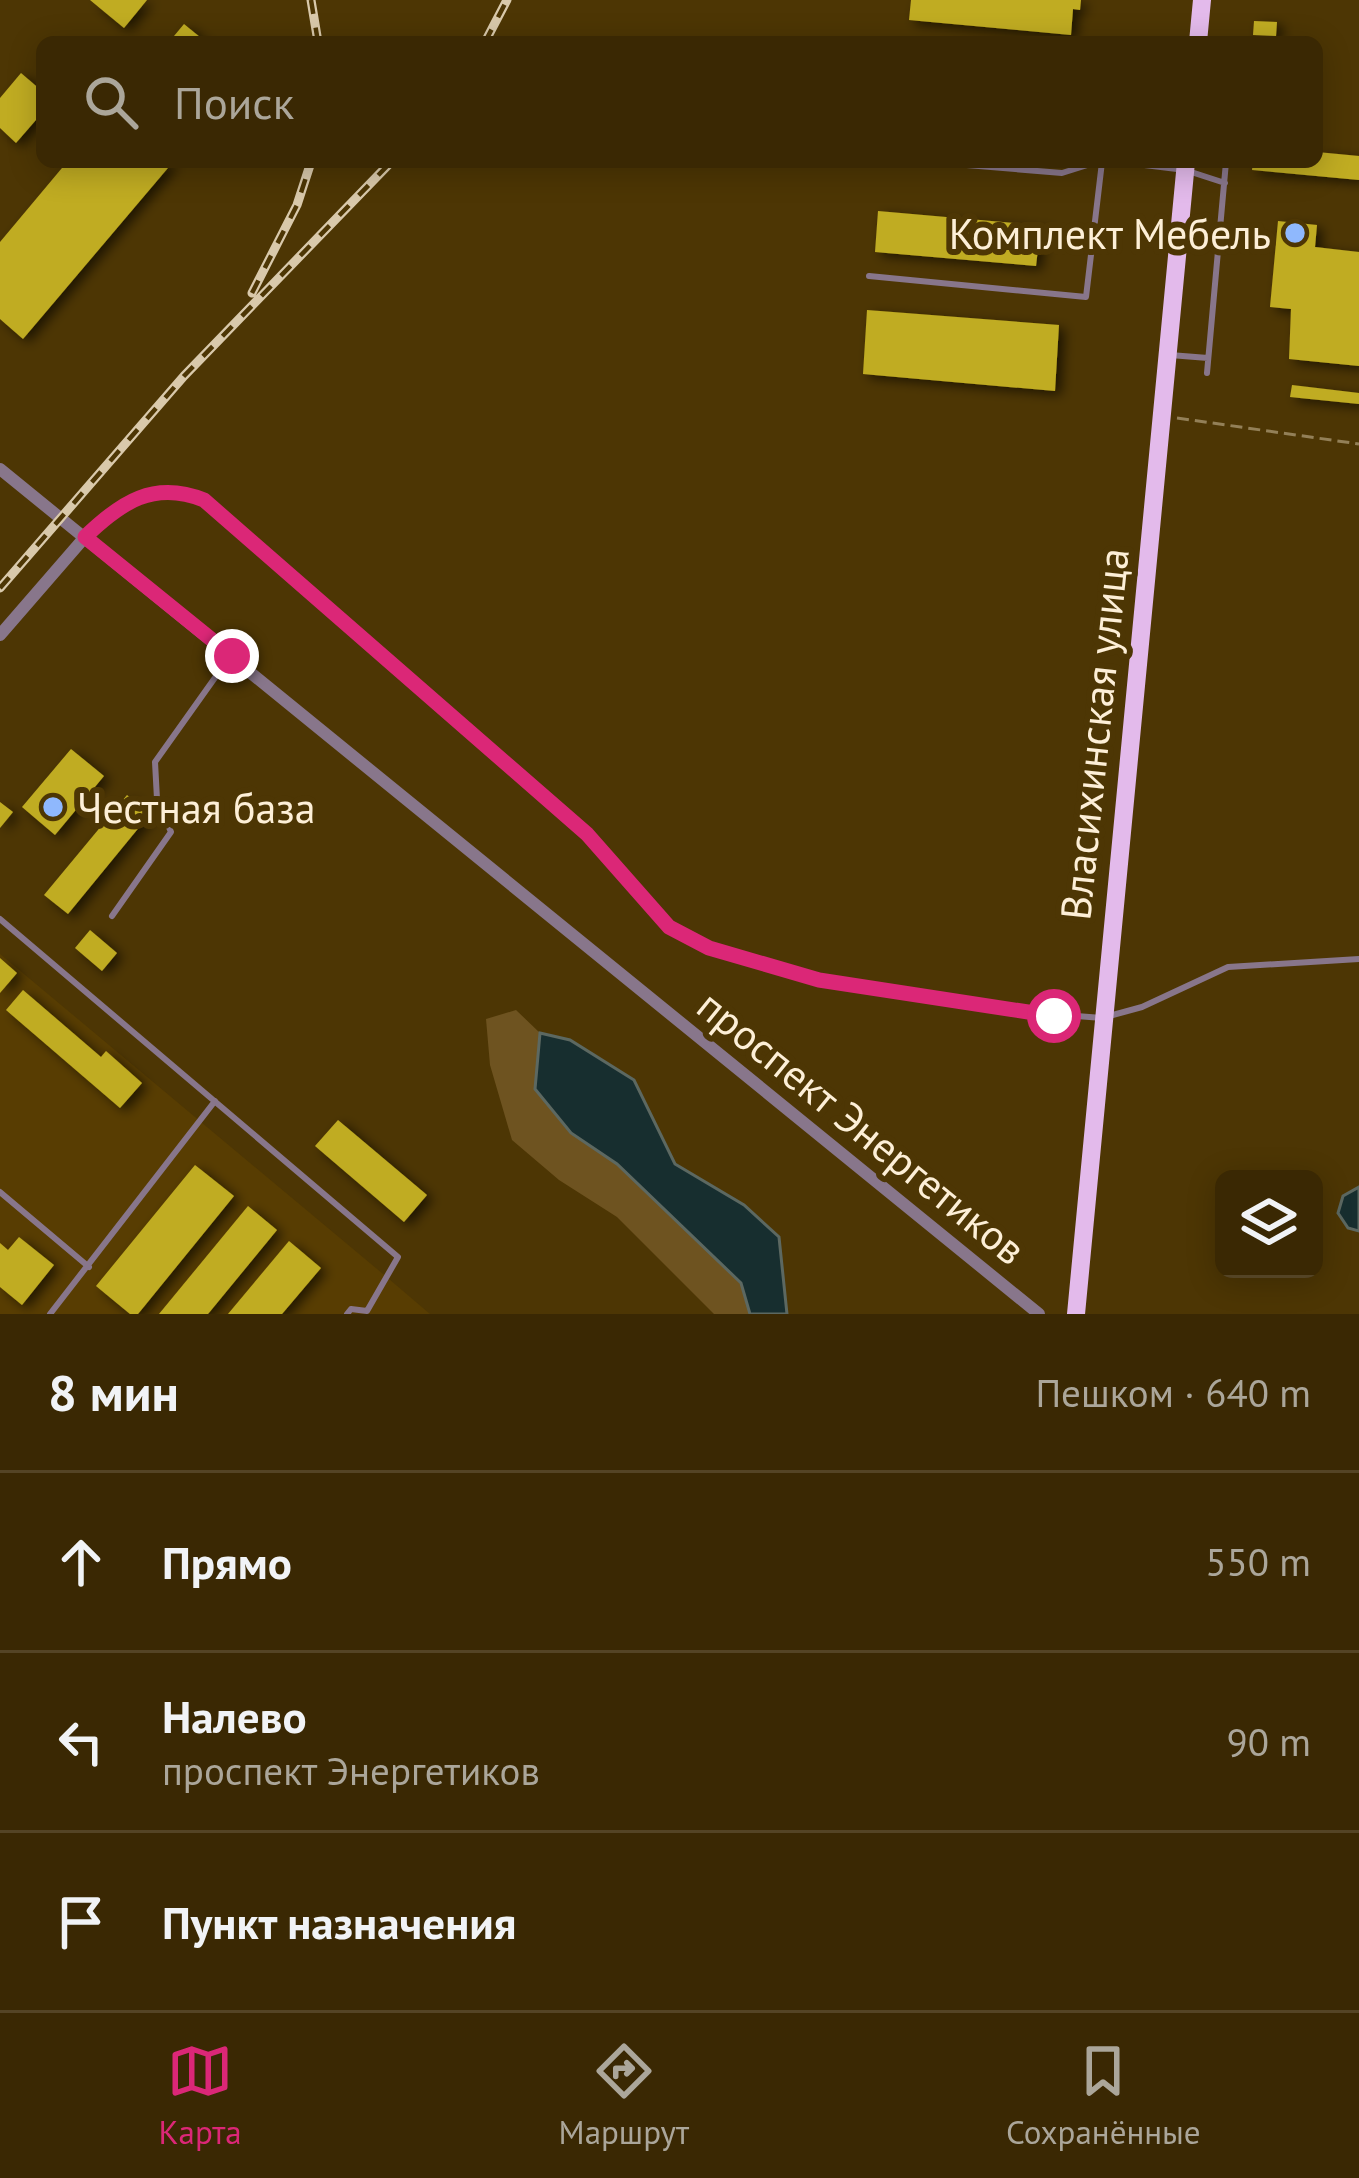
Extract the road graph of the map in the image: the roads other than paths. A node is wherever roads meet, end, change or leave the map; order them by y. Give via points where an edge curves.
1 (1202, 0) edge
2 (1199, 36) edge
3 (1002, 168) edge
4 (1079, 168) edge
5 (1099, 168) edge
6 (1185, 168) edge
7 (1190, 168) edge
8 (1226, 168) edge
9 (1225, 183) junction
10 (869, 276) dead end
11 (1167, 354) junction
12 (1208, 358) junction
13 (1207, 373) dead end
14 (0, 469) edge
15 (85, 537) junction
16 (0, 635) edge
17 (232, 656) junction
18 (112, 916) dead end
19 (0, 919) edge
20 (1359, 959) edge
21 (1102, 1018) junction
22 (215, 1101) junction
23 (0, 1192) edge
24 (89, 1268) junction
25 (368, 1312) edge
26 (50, 1314) edge
27 (347, 1314) edge
28 (1039, 1314) edge
29 (1076, 1314) edge

1 - 2 highway
3 - 4 lane
5 - 10 lane via 1086,297
6 - 11 highway, Власихинская улица
7 - 9 lane
8 - 9 lane
9 - 12 lane
11 - 12 lane
11 - 21 highway, Власихинская улица
12 - 13 lane
14 - 15 street, проспект Энергетиков
15 - 16 street
15 - 17 street, проспект Энергетиков
15 - 21 lane via 147,492 204,500 587,834 669,927 709,948 819,980
17 - 18 lane via 154,762 171,832
17 - 28 street, проспект Энергетиков
19 - 22 lane
20 - 21 lane via 1228,967
21 - 29 highway, Власихинская улица
22 - 24 lane
22 - 25 lane via 398,1257
23 - 24 lane
24 - 26 lane
25 - 27 lane

